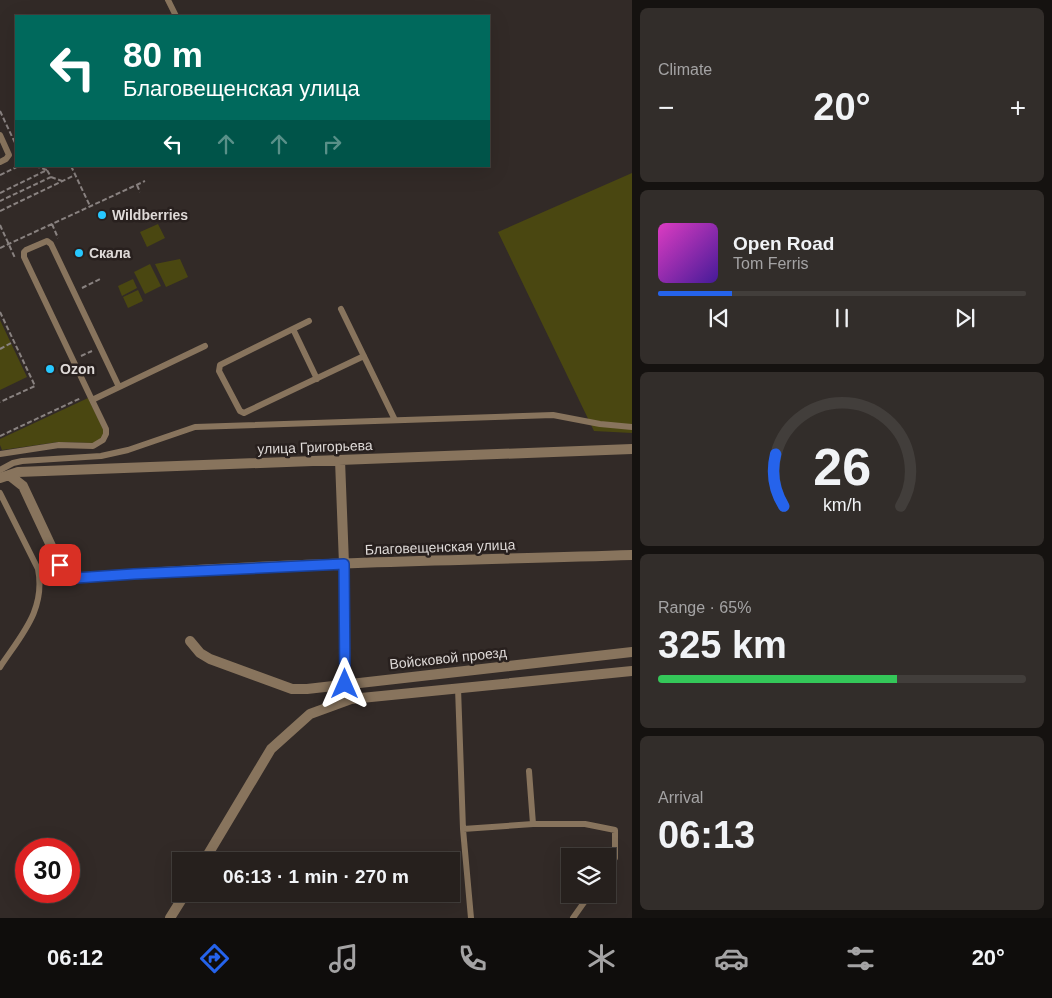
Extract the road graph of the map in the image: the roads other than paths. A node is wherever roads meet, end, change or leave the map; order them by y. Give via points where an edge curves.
1 (168, 0) edge
2 (176, 15) edge
3 (0, 135) edge
4 (0, 162) edge
5 (342, 309) dead end
6 (309, 321) dead end
7 (293, 329) junction
8 (205, 346) dead end
9 (364, 356) junction
10 (317, 379) junction
11 (119, 387) junction
12 (92, 400) junction
13 (394, 420) junction
14 (632, 427) edge
15 (632, 449) edge
16 (0, 454) edge
17 (340, 460) junction
18 (3, 475) edge
19 (0, 493) edge
20 (632, 555) edge
21 (344, 564) junction
22 (190, 641) dead end
23 (632, 652) edge
24 (0, 667) edge
25 (632, 671) edge
26 (345, 684) junction
27 (458, 688) junction
28 (529, 771) dead end
29 (533, 824) junction
30 (463, 829) junction
31 (615, 848) edge
32 (209, 852) edge
33 (179, 902) edge
34 (584, 903) edge
35 (170, 918) edge
36 (471, 918) edge
37 (573, 918) edge

1 - 2 lane
3 - 4 lane via 9,155
5 - 9 lane
6 - 7 lane
7 - 10 lane
7 - 10 lane via 220,365 226,386 237,408 244,412
8 - 11 lane
9 - 10 lane
9 - 13 lane
11 - 12 lane
11 - 12 lane via 51,244 47,241 26,250 24,257
12 - 16 lane via 106,429 98,444 59,445
13 - 14 lane via 553,416
13 - 18 lane via 195,427 101,456 13,463
15 - 17 street, улица Григорьева
17 - 18 street, улица Григорьева
17 - 21 street
18 - 21 street, Благовещенская улица via 23,486 60,565 69,576 76,578
19 - 24 lane via 40,579 38,604 31,620
20 - 21 street, Благовещенская улица
21 - 26 street
22 - 26 street, Войсковой проезд via 210,659 280,686 307,689
23 - 26 street, Войсковой проезд
25 - 27 street
27 - 30 lane
27 - 32 street via 351,700 310,714 271,748
28 - 29 lane
29 - 30 lane
29 - 31 lane via 585,824 615,830
30 - 36 lane
33 - 35 street
34 - 37 lane

